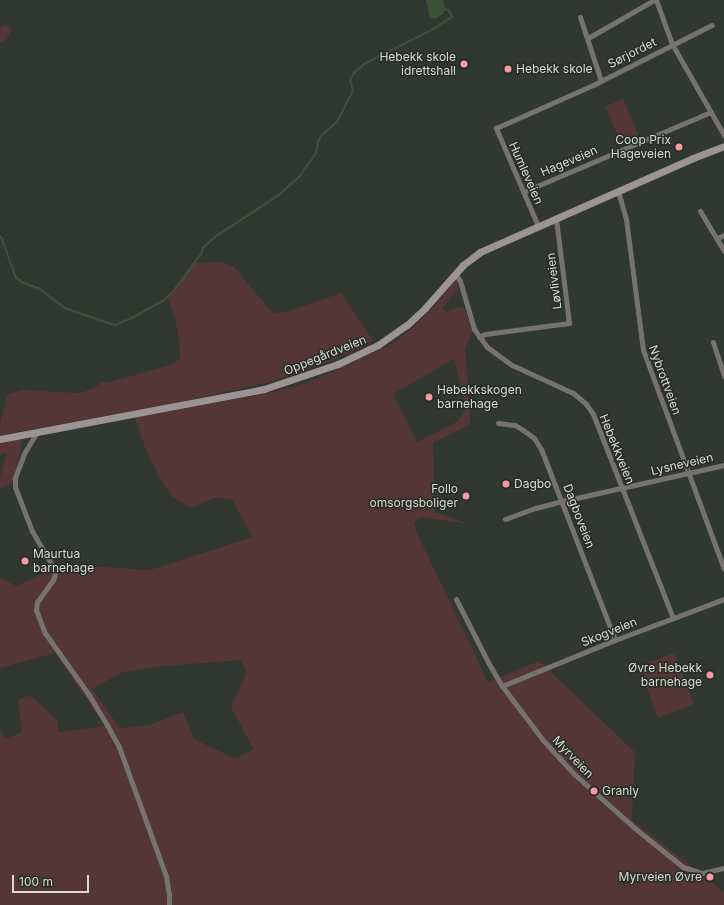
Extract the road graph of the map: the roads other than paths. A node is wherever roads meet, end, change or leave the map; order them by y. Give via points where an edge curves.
1 (655, 0) edge
2 (580, 17) dead end
3 (712, 25) dead end
4 (588, 38) junction
5 (672, 44) junction
6 (601, 80) junction
7 (711, 112) junction
8 (496, 128) joint
9 (724, 135) edge
10 (724, 146) edge
11 (618, 191) junction
12 (523, 192) junction
13 (700, 211) dead end
14 (556, 218) junction
15 (538, 226) junction
16 (724, 236) edge
17 (717, 238) junction
18 (724, 251) edge
19 (455, 274) junction
20 (479, 337) junction
21 (713, 342) dead end
22 (724, 376) edge
23 (498, 424) dead end
24 (37, 432) junction
25 (0, 439) edge
26 (724, 465) edge
27 (688, 473) junction
28 (622, 488) junction
29 (563, 501) junction
30 (505, 519) dead end
31 (724, 569) edge
32 (456, 599) dead end
33 (724, 599) edge
34 (673, 618) junction
35 (615, 640) junction
36 (502, 686) junction
37 (724, 868) edge
38 (169, 905) edge

1 - 4 street
1 - 5 street
2 - 4 street
3 - 5 street, Sørjordet
4 - 6 street
5 - 6 street, Sørjordet
5 - 7 street
6 - 8 street, Sørjordet
7 - 9 street
7 - 12 street, Hageveien
8 - 12 street, Humleveien
10 - 11 main road, Oppegårdveien via 700,154
11 - 14 main road, Oppegårdveien
11 - 27 street, Nybrottveien via 626,219 640,340
12 - 15 street, Humleveien
13 - 17 street
14 - 15 main road, Oppegårdveien
14 - 20 street, Løvliveien via 569,323
15 - 19 main road, Oppegårdveien via 480,252 466,261
16 - 17 street
17 - 18 street
19 - 20 street, Hebekkveien via 460,281 471,320
19 - 24 main road, Oppegårdveien via 407,325 378,345 330,367 264,389
20 - 28 street, Hebekkveien via 502,360 564,388 583,401 596,419
21 - 22 street
23 - 29 street, Dagboveien via 515,425 534,438
24 - 25 main road, Oppegårdveien
24 - 38 street via 24,454 15,478 15,487 32,532 55,574 37,602 36,610 45,633 89,695 118,747 166,876 170,894
26 - 27 street, Lysneveien
27 - 28 street, Lysneveien
27 - 31 street, Nybrottveien
28 - 29 street, Lysneveien
28 - 34 street, Hebekkveien
29 - 30 street, Lysneveien
29 - 35 street, Dagboveien
32 - 36 street, Myrveien
33 - 34 street, Skogveien
34 - 35 street, Skogveien
35 - 36 street, Skogveien
36 - 37 street, Myrveien via 565,765 655,845 692,871 705,873

